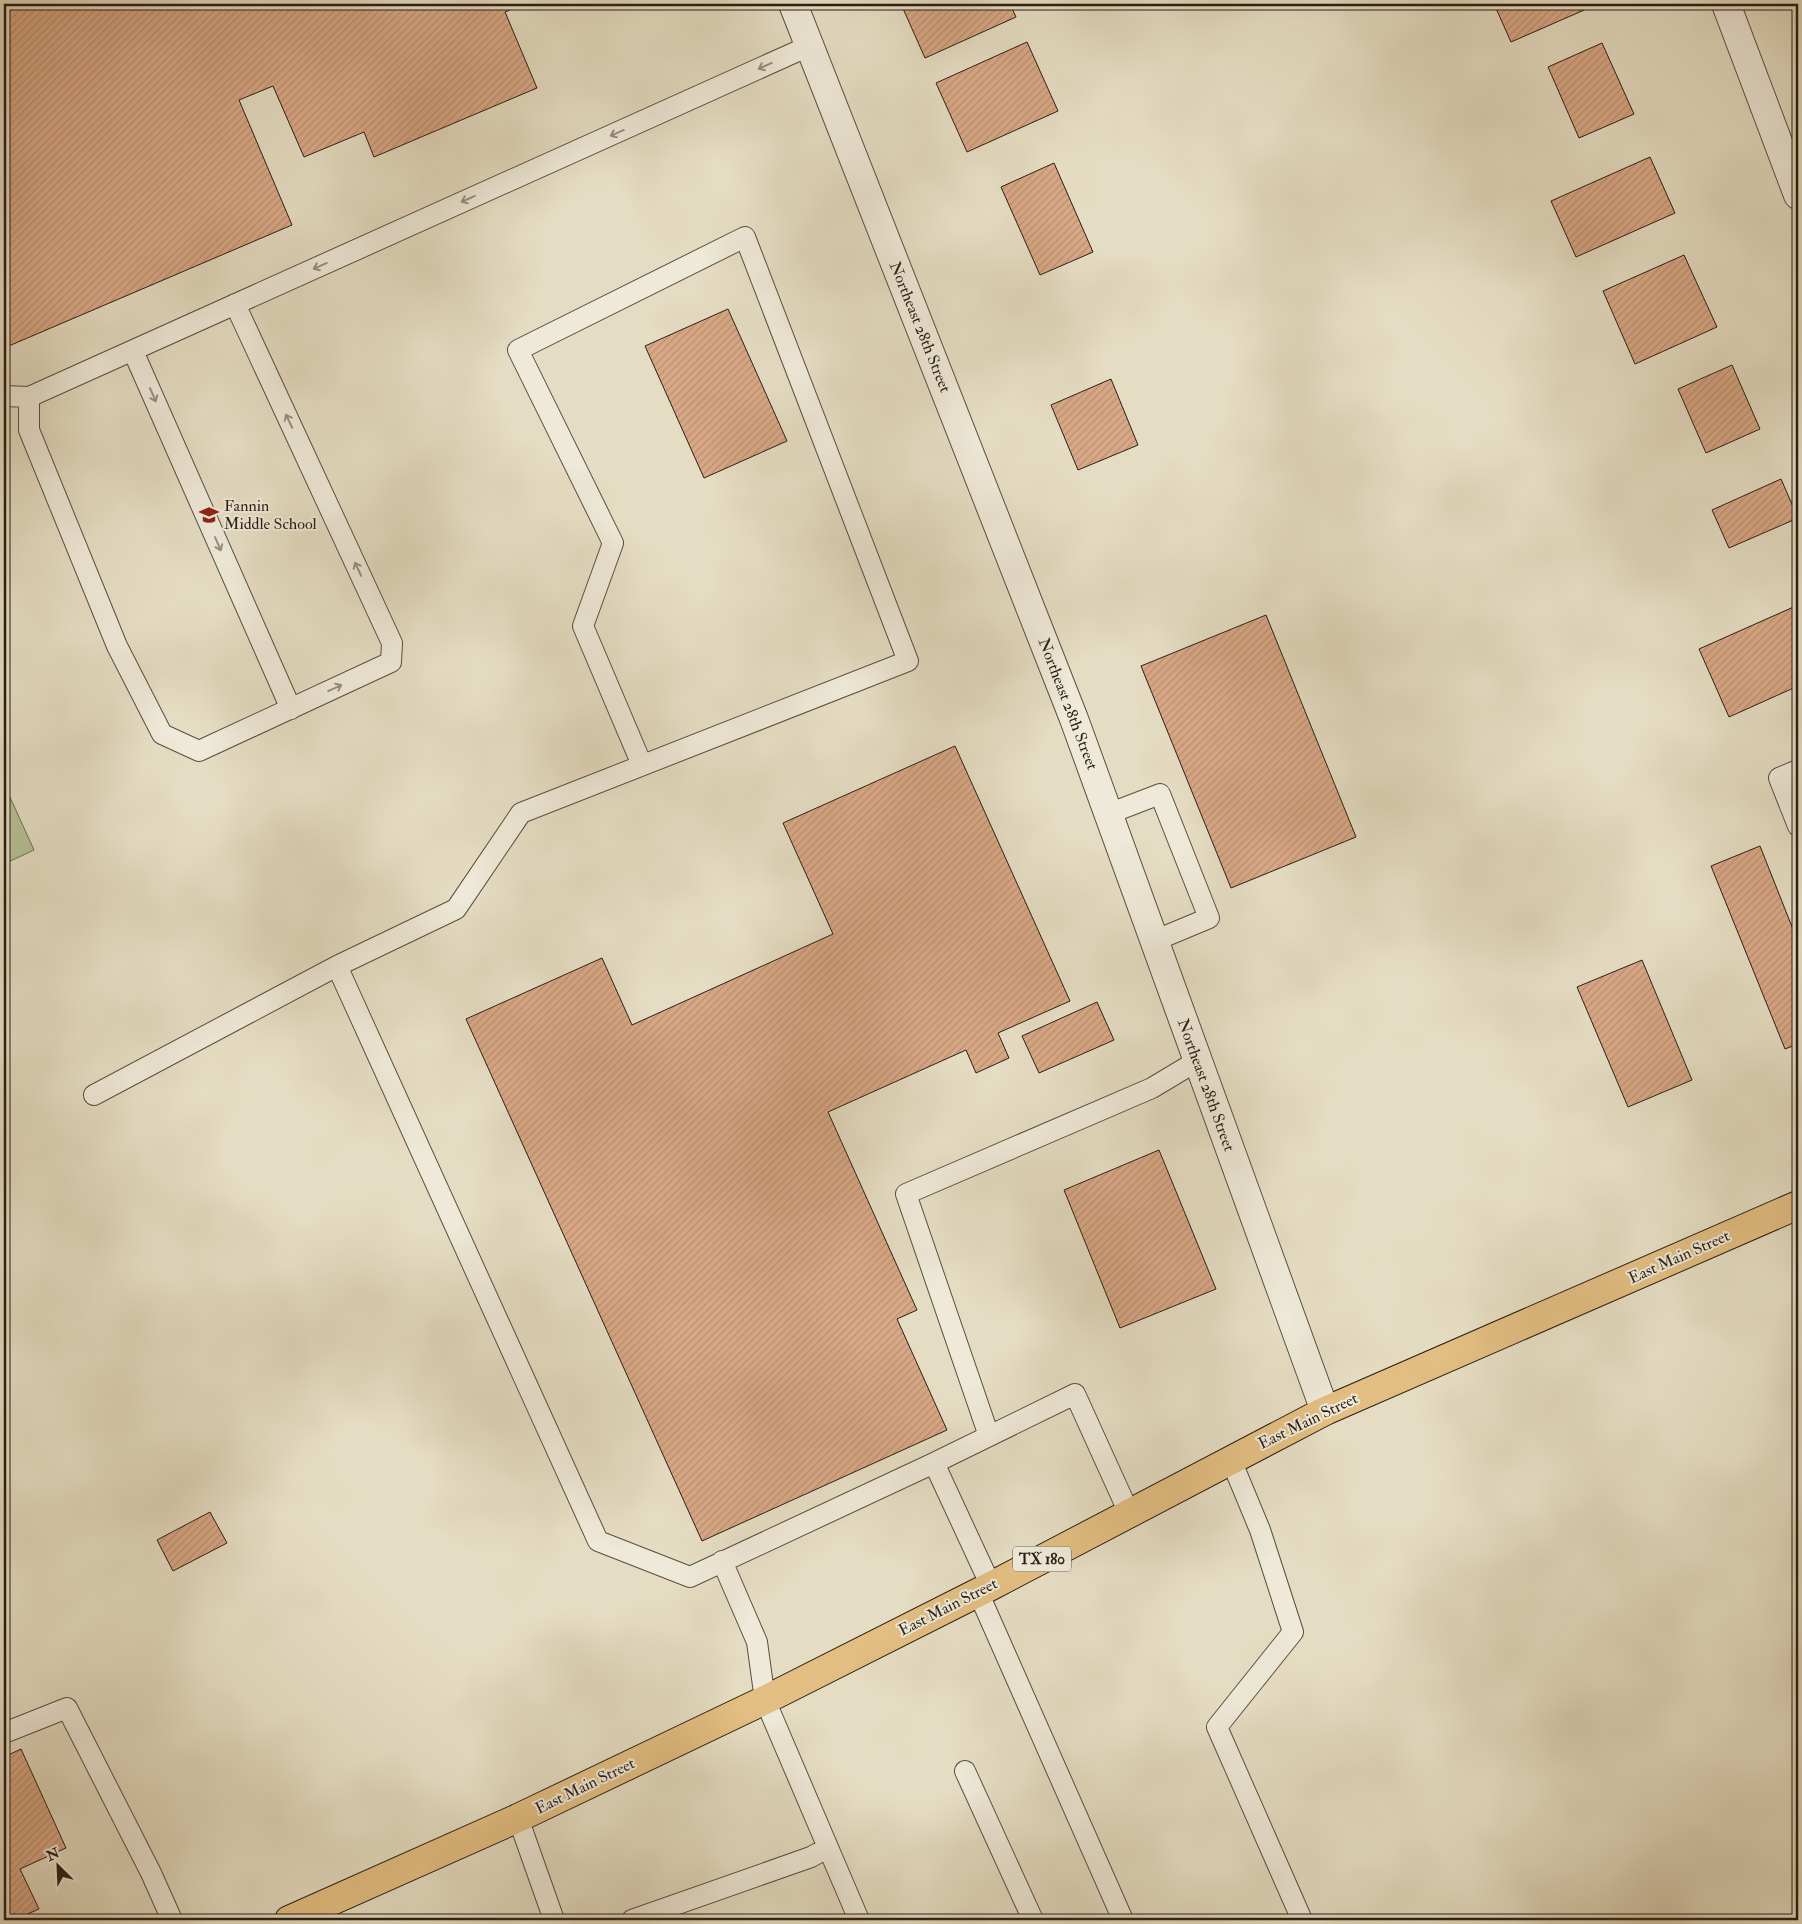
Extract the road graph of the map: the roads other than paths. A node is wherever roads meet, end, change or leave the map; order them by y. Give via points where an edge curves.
1 (793, 4) edge
2 (1726, 4) edge
3 (809, 46) junction
4 (1798, 195) edge
5 (235, 304) junction
6 (133, 350) junction
7 (4, 396) edge
8 (29, 397) junction
9 (291, 709) junction
10 (642, 765) junction
11 (1798, 770) edge
12 (1108, 814) junction
13 (1798, 826) edge
14 (1154, 941) junction
15 (337, 966) junction
16 (1197, 1061) junction
17 (94, 1094) dead end
18 (1798, 1205) edge
19 (1324, 1411) junction
20 (989, 1436) junction
21 (1231, 1460) junction
22 (934, 1463) junction
23 (1129, 1513) junction
24 (722, 1561) junction
25 (984, 1589) junction
26 (765, 1700) junction
27 (4, 1733) edge
28 (965, 1771) dead end
29 (518, 1818) junction
30 (827, 1848) junction
31 (172, 1920) edge
32 (292, 1920) edge
33 (554, 1920) edge
34 (632, 1920) edge
35 (859, 1920) edge
36 (1033, 1920) edge
37 (1123, 1920) edge
38 (1302, 1920) edge

1 - 3 street, Northeast 28th Street
2 - 4 street
3 -> 5 lane
3 - 12 street, Northeast 28th Street via 1074,719
5 - 6 lane
9 -> 5 lane via 391,662 392,643
6 - 8 lane
6 -> 9 lane
7 - 8 lane
8 - 9 lane via 29,430 117,646 162,734 199,751
10 - 10 lane via 908,661 745,237 518,350 613,543 583,626
10 - 15 lane via 521,813 456,909
11 - 13 lane via 1779,778
12 - 14 street, Northeast 28th Street
12 - 14 lane via 1160,794 1209,918
14 - 16 street, Northeast 28th Street
15 - 17 lane
15 - 24 lane via 598,1541 690,1578
16 - 19 street, Northeast 28th Street
16 - 20 lane via 1152,1088 906,1194
18 - 19 main road, East Main Street / TX 180
19 - 21 main road, East Main Street / TX 180
20 - 22 lane
20 - 23 lane via 1075,1394
21 - 23 main road, East Main Street / TX 180
21 - 38 lane via 1260,1530 1293,1632 1217,1727
22 - 24 lane
22 - 25 lane
23 - 25 main road, East Main Street / TX 180
24 - 26 lane via 757,1642
25 - 26 main road, East Main Street / TX 180
25 - 37 lane
26 - 29 main road, East Main Street / TX 180
26 - 30 lane
27 - 31 lane via 67,1708
28 - 36 lane
29 - 32 main road, East Main Street / TX 180
29 - 33 lane
30 - 34 lane via 811,1857
30 - 35 lane

